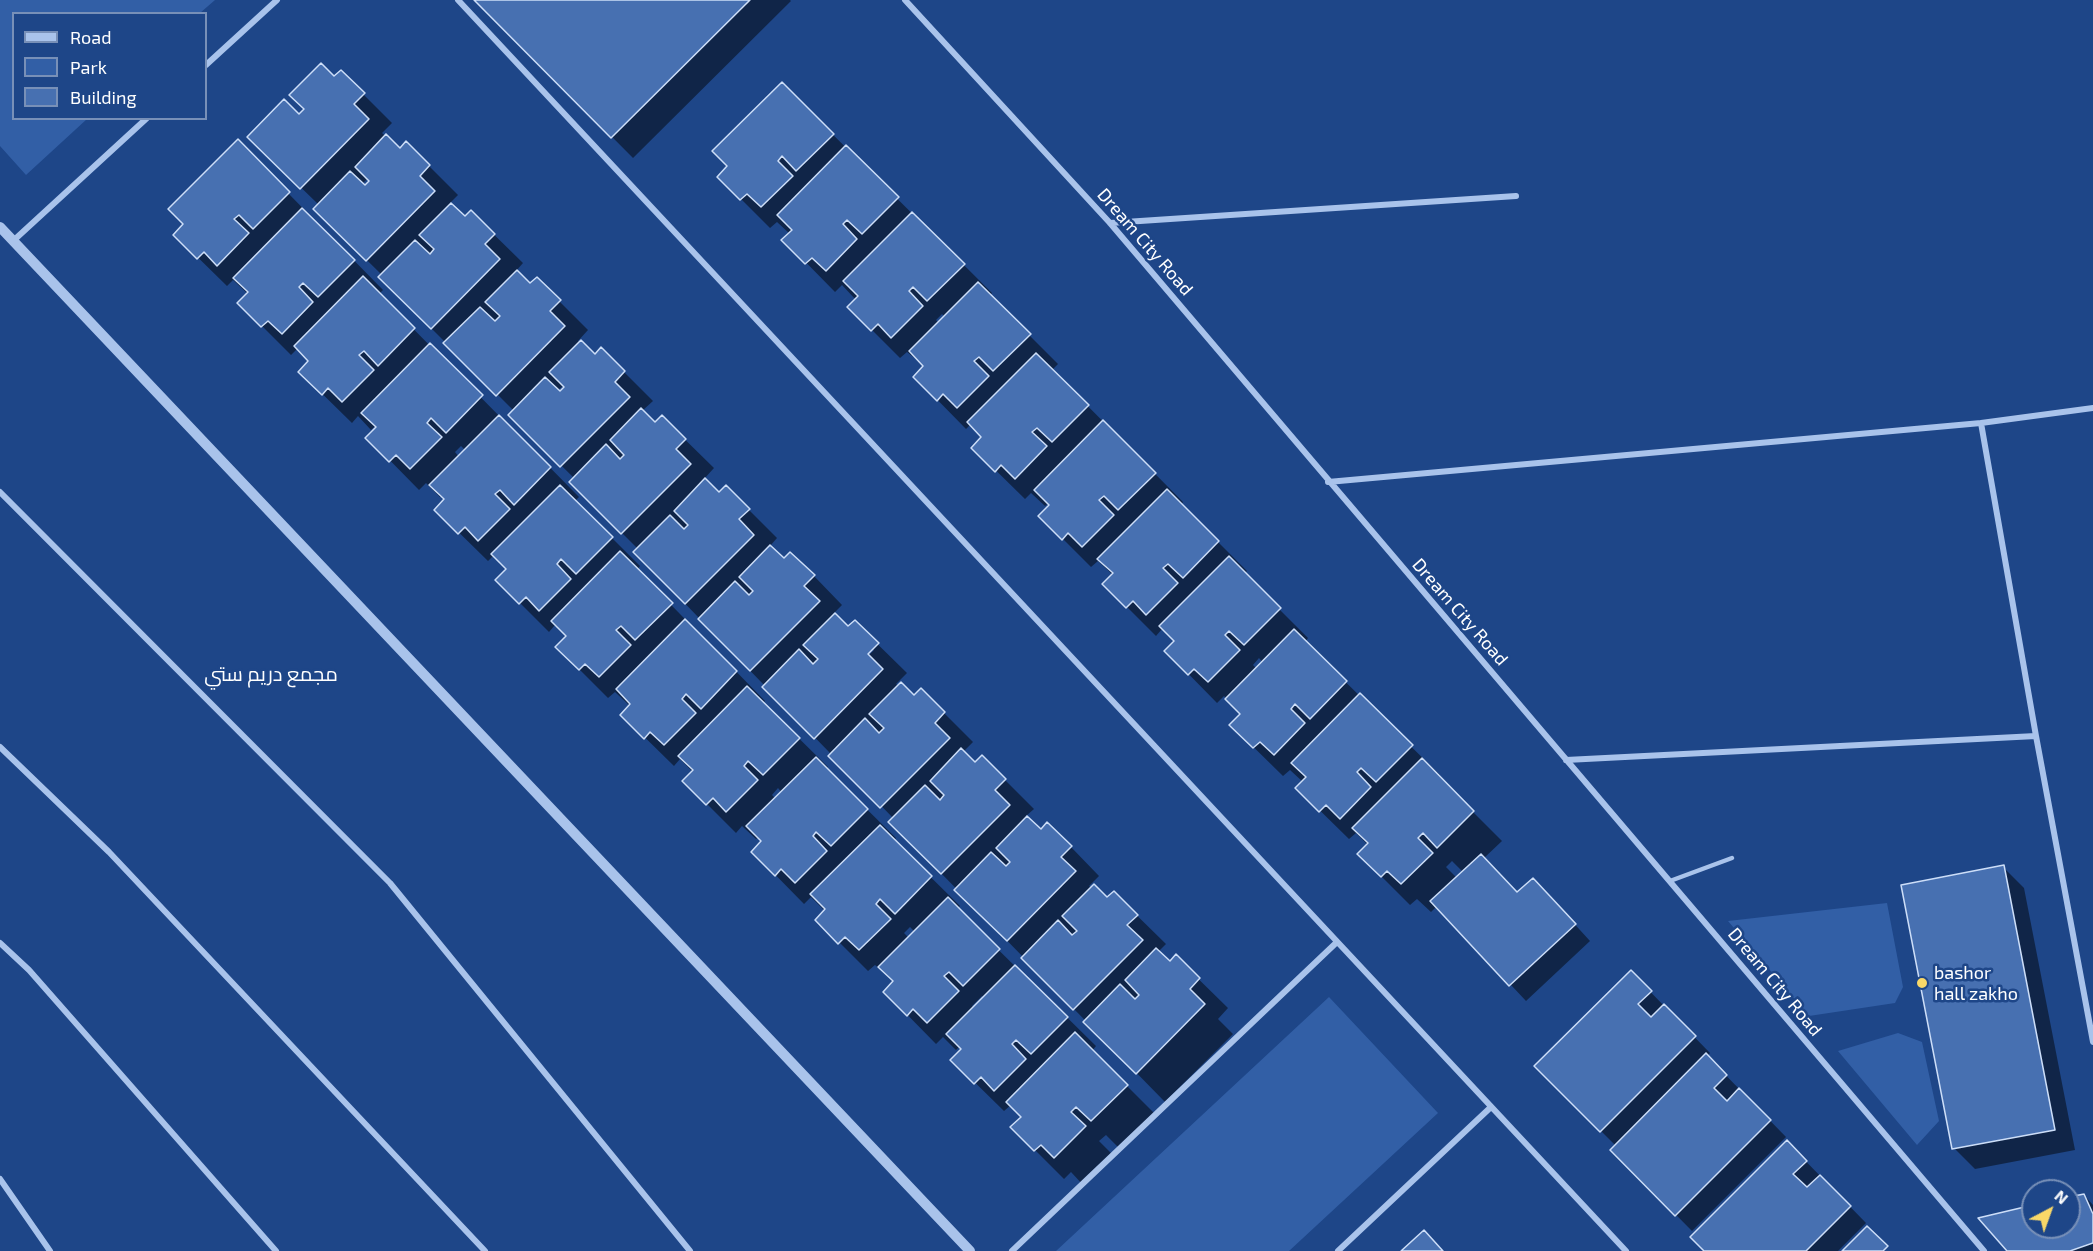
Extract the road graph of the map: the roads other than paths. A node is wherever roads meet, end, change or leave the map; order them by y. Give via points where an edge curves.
1 (277, 0) edge
2 (458, 0) edge
3 (905, 0) edge
4 (207, 64) edge
5 (145, 120) edge
6 (1516, 196) dead end
7 (1110, 223) junction
8 (0, 227) edge
9 (13, 241) junction
10 (2093, 408) edge
11 (1981, 423) junction
12 (1328, 482) junction
13 (0, 492) edge
14 (2036, 736) junction
15 (0, 747) edge
16 (1566, 760) junction
17 (1732, 858) dead end
18 (1670, 881) junction
19 (1337, 942) junction
20 (0, 943) edge
21 (2093, 1042) edge
22 (1491, 1107) junction
23 (0, 1179) edge
24 (50, 1251) edge
25 (276, 1251) edge
26 (485, 1251) edge
27 (690, 1251) edge
28 (970, 1251) edge
29 (1012, 1251) edge
30 (1338, 1251) edge
31 (1626, 1251) edge
32 (1984, 1251) edge

1 - 4 street
2 - 19 street
3 - 7 street, Dream City Road
5 - 9 street
6 - 7 street
7 - 12 street, Dream City Road
8 - 9 street
9 - 28 street
10 - 11 street
11 - 12 street
11 - 14 street
12 - 16 street, Dream City Road
13 - 27 street via 390,883
14 - 16 street
14 - 21 street
15 - 26 street via 109,852
16 - 18 street, Dream City Road
17 - 18 lane
18 - 32 street, Dream City Road
19 - 22 street
19 - 29 street
20 - 25 street via 29,970
22 - 30 street
22 - 31 street
23 - 24 street

